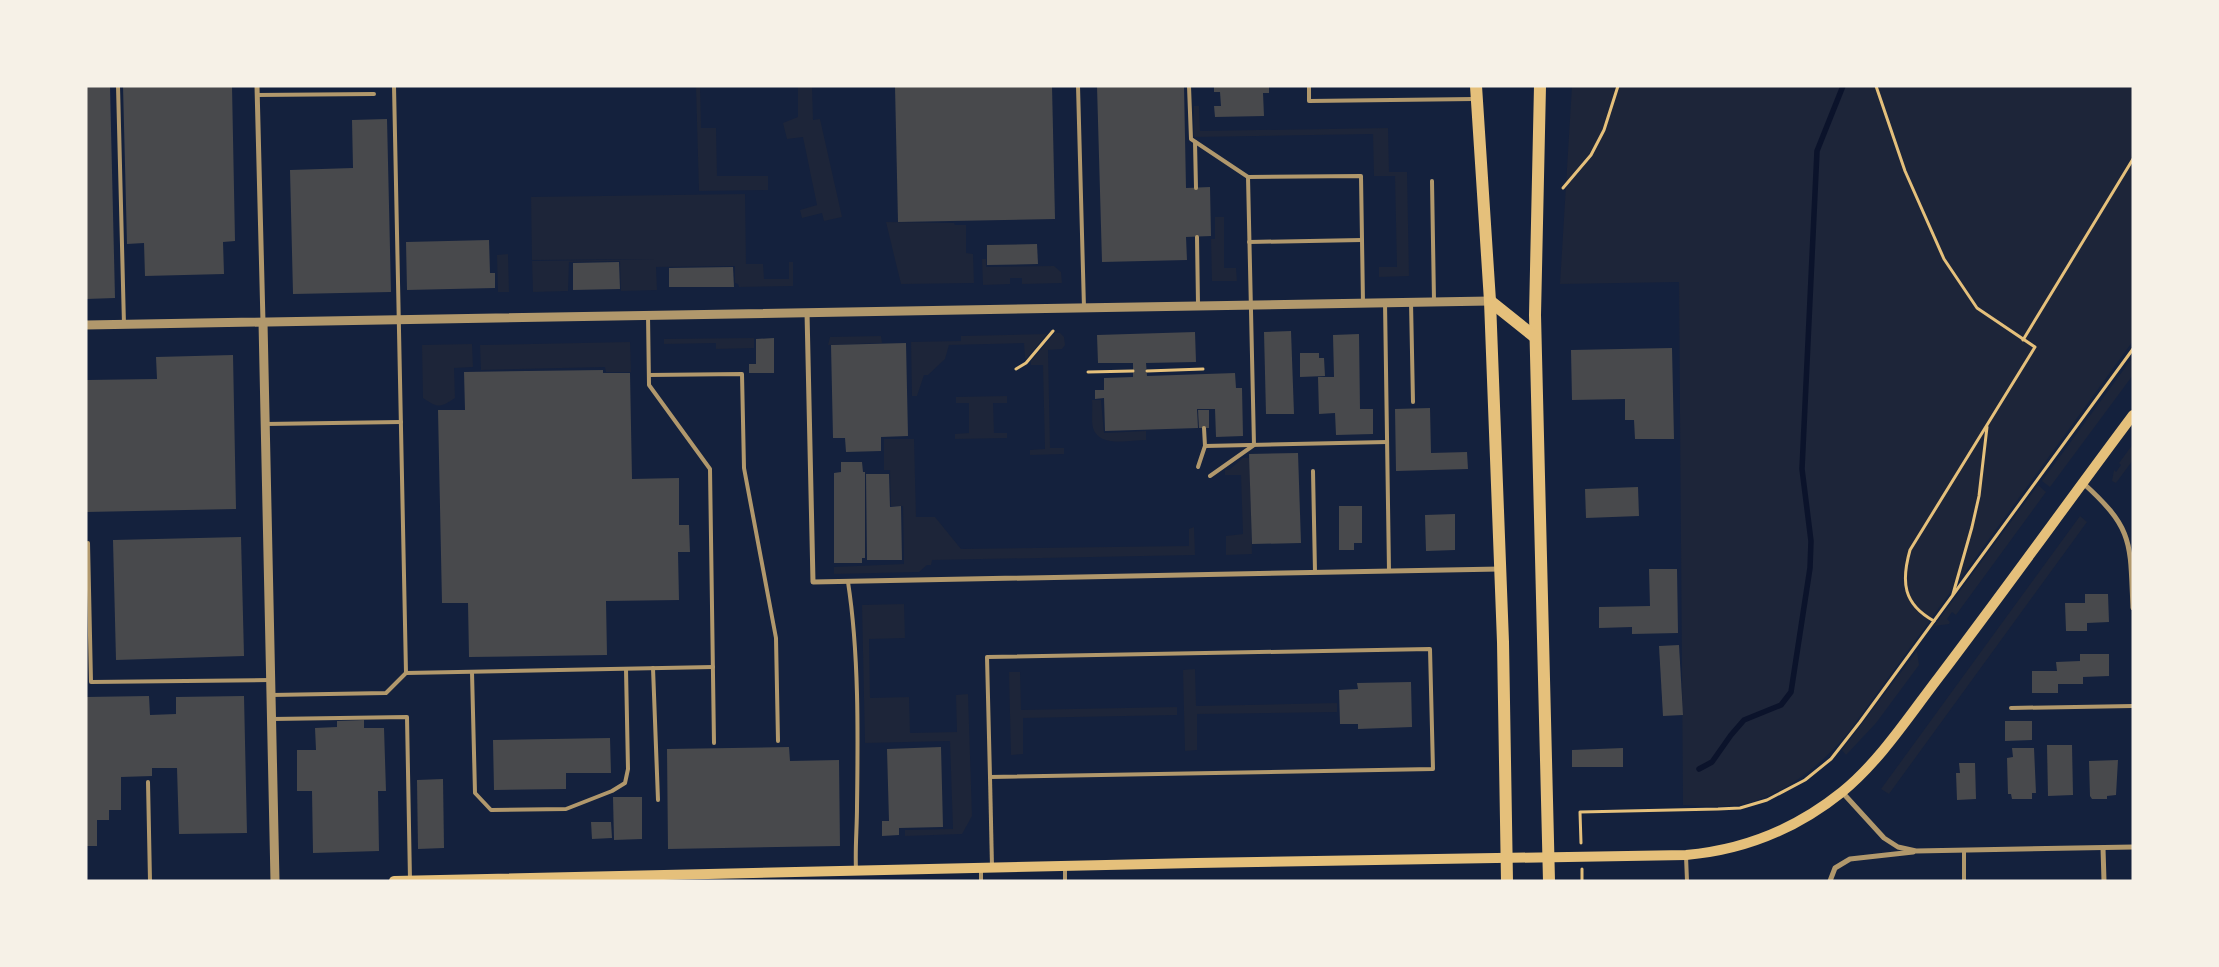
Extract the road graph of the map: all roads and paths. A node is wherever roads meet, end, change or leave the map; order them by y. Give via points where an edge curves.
1 (118, 86) edge
2 (256, 86) edge
3 (394, 86) edge
4 (1078, 86) edge
5 (1189, 86) edge
6 (1309, 86) edge
7 (1540, 86) edge
8 (1618, 86) edge
9 (1876, 86) edge
10 (1476, 92) edge
11 (374, 94) dead end
12 (257, 95) junction
13 (1195, 142) junction
14 (2133, 159) edge
15 (1248, 177) junction
16 (1432, 181) dead end
17 (1196, 188) dead end
18 (1563, 188) dead end
19 (1197, 237) dead end
20 (1362, 240) junction
21 (1249, 242) junction
22 (1490, 301) junction
23 (1385, 302) junction
24 (1411, 302) junction
25 (1434, 302) junction
26 (1364, 303) junction
27 (1250, 305) junction
28 (1198, 306) junction
29 (1084, 308) junction
30 (807, 312) junction
31 (648, 315) junction
32 (399, 320) junction
33 (263, 322) junction
34 (86, 325) edge
35 (124, 325) junction
36 (1053, 331) dead end
37 (1535, 337) junction
38 (2023, 340) junction
39 (2133, 349) edge
40 (1016, 369) dead end
41 (1203, 369) dead end
42 (1133, 371) dead end
43 (1147, 371) dead end
44 (1088, 372) dead end
45 (649, 375) junction
46 (1413, 402) dead end
47 (2133, 415) edge
48 (401, 422) junction
49 (265, 424) junction
50 (1987, 424) junction
51 (1204, 428) dead end
52 (1387, 442) junction
53 (1254, 445) junction
54 (1204, 446) junction
55 (1198, 467) dead end
56 (1313, 471) dead end
57 (1210, 476) dead end
58 (2082, 483) junction
59 (88, 543) dead end
60 (1500, 569) junction
61 (1389, 571) junction
62 (1314, 572) junction
63 (848, 582) junction
64 (1952, 598) junction
65 (2133, 608) edge
66 (1934, 622) junction
67 (713, 667) junction
68 (653, 668) junction
69 (626, 669) junction
70 (472, 672) junction
71 (406, 673) junction
72 (270, 680) junction
73 (271, 696) junction
74 (2133, 706) edge
75 (2011, 708) dead end
76 (271, 719) junction
77 (778, 741) dead end
78 (714, 743) dead end
79 (990, 777) junction
80 (148, 782) dead end
81 (1842, 792) junction
82 (658, 800) dead end
83 (1580, 812) dead end
84 (2133, 847) edge
85 (2103, 848) junction
86 (1964, 850) junction
87 (1916, 851) junction
88 (1686, 855) junction
89 (1548, 857) junction
90 (1507, 858) junction
91 (1065, 866) junction
92 (992, 867) junction
93 (981, 868) junction
94 (856, 870) junction
95 (787, 876) edge
96 (715, 877) edge
97 (634, 878) edge
98 (534, 879) edge
99 (410, 880) edge
100 (447, 880) edge
101 (475, 880) edge
102 (150, 881) edge
103 (275, 881) edge
104 (394, 881) edge
105 (981, 881) edge
106 (1065, 881) edge
107 (1507, 881) edge
108 (1548, 881) edge
109 (1687, 881) edge
110 (1830, 881) edge
111 (1964, 881) edge
112 (2104, 881) edge

1 - 35 lane
2 - 12 street
3 - 32 lane
4 - 29 lane
5 - 13 lane via 1191,139
6 - 10 lane via 1309,101
7 - 37 main road
8 - 18 path via 1604,130 1591,155
9 - 38 path via 1905,171 1944,259 1977,308
10 - 22 main road
11 - 12 lane
12 - 33 street
13 - 15 lane
13 - 17 lane
14 - 38 path
15 - 20 lane via 1361,176
15 - 21 lane
16 - 25 lane
19 - 28 lane
20 - 21 lane
20 - 26 lane
21 - 27 lane
22 - 25 street
22 - 37 main road
22 - 60 main road
23 - 24 street
23 - 26 street
23 - 52 lane
24 - 25 street
24 - 46 lane
26 - 27 street
27 - 28 street
27 - 53 lane
28 - 29 street
29 - 30 street
30 - 31 street
30 - 63 street via 813,582
31 - 32 street
31 - 45 lane
32 - 33 street
32 - 48 lane
33 - 35 street
33 - 49 street
34 - 35 street
36 - 40 path via 1026,363
37 - 89 main road
38 - 50 path via 2035,347
39 - 64 path
41 - 43 path
42 - 44 path
45 - 67 lane via 649,385 710,468
45 - 77 lane via 742,374 744,468 776,638
47 - 58 main road
48 - 49 lane
48 - 71 lane
49 - 72 street
50 - 64 path via 1972,527
50 - 66 path via 1910,550 1905,565 1908,596 1914,607
51 - 54 lane
52 - 53 lane
52 - 61 lane
53 - 54 lane
53 - 57 lane
54 - 55 lane
56 - 62 lane
58 - 65 street via 2112,511 2126,532 2131,559
58 - 81 main road via 1900,727 1875,759
59 - 72 lane via 91,682
60 - 61 street
60 - 90 main road
61 - 62 street
62 - 63 street
63 - 94 lane via 853,618 858,783
64 - 66 path
66 - 83 path via 1838,751 1805,780 1767,800 1740,808
67 - 68 lane
67 - 78 lane
68 - 69 lane
68 - 82 lane
69 - 70 lane
69 - 70 lane via 628,769 625,783 566,809 491,810 475,793
70 - 71 lane
71 - 73 lane via 386,693
72 - 73 street
73 - 76 street
74 - 75 lane
76 - 99 lane via 407,717
76 - 103 street
79 - 79 lane via 1433,769 1430,649 988,657
79 - 92 lane
80 - 102 lane
81 - 87 street via 1884,838 1898,847
81 - 88 main road via 1793,824 1752,844
84 - 85 street
85 - 86 street
85 - 112 street
86 - 87 street
86 - 111 lane
87 - 110 street via 1850,859 1835,868
88 - 89 main road
88 - 109 lane
89 - 90 main road
89 - 108 main road
90 - 91 main road
90 - 107 main road
91 - 92 main road
91 - 106 lane
92 - 93 main road
93 - 94 main road
93 - 105 lane
94 - 95 main road
95 - 96 main road
96 - 97 main road
97 - 98 main road
98 - 101 main road
99 - 100 main road
99 - 104 main road
100 - 101 main road

